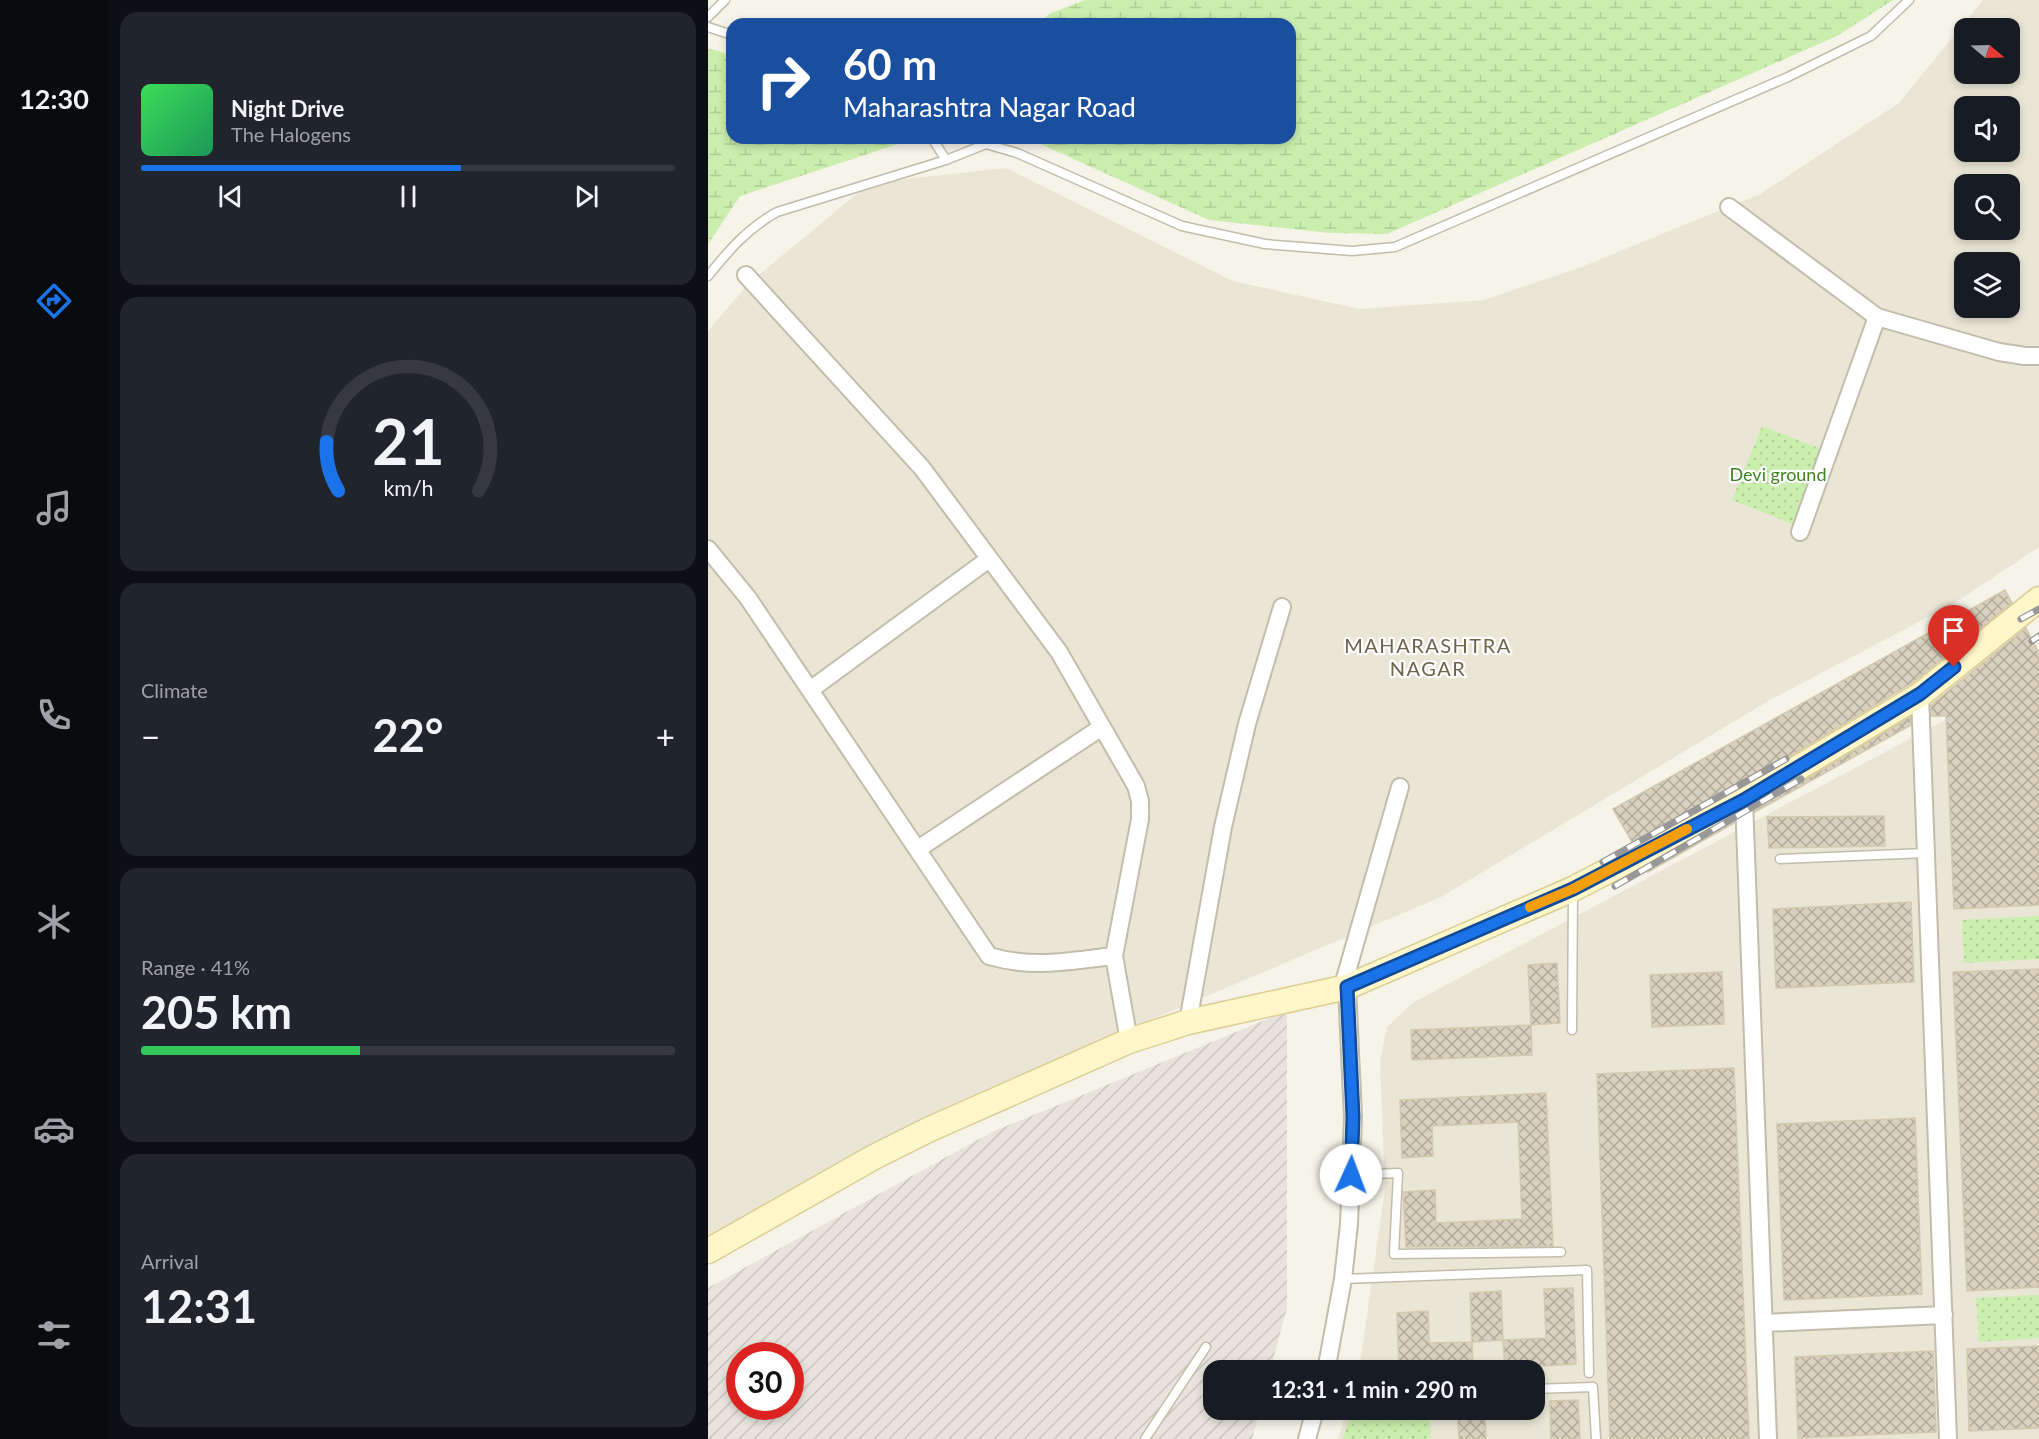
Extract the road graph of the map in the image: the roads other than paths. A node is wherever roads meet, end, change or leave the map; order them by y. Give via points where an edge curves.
1 (725, 0) edge
2 (1910, 0) edge
3 (708, 17) edge
4 (708, 27) edge
5 (726, 33) edge
6 (936, 144) edge
7 (946, 160) junction
8 (1729, 207) dead end
9 (746, 275) dead end
10 (708, 276) edge
11 (1877, 317) junction
12 (2039, 356) edge
13 (1800, 532) dead end
14 (708, 549) edge
15 (989, 559) junction
16 (2039, 599) edge
17 (1282, 607) dead end
18 (810, 690) junction
19 (1920, 694) junction
20 (1102, 726) junction
21 (1400, 787) dead end
22 (1744, 800) junction
23 (918, 849) junction
24 (1926, 853) junction
25 (1780, 859) dead end
26 (1573, 889) junction
27 (1114, 956) junction
28 (1344, 988) junction
29 (1188, 1022) junction
30 (1572, 1030) dead end
31 (1128, 1041) junction
32 (1351, 1175) junction
33 (708, 1251) edge
34 (1561, 1252) dead end
35 (1343, 1279) junction
36 (1944, 1315) junction
37 (1764, 1323) junction
38 (1206, 1347) dead end
39 (1333, 1360) edge
40 (1589, 1373) dead end
41 (1545, 1389) edge
42 (1312, 1420) edge
43 (1145, 1439) edge
44 (1307, 1439) edge
45 (1596, 1439) edge
46 (1768, 1439) edge
47 (1948, 1439) edge

1 - 3 lane
2 - 7 lane via 1872,36 1788,77 1395,247 1352,251 1265,244 1182,226 1017,153 986,144
4 - 5 lane
6 - 7 lane
7 - 10 lane via 777,212 758,222 736,242
8 - 11 street
9 - 15 street via 922,468
11 - 12 street via 1999,352
11 - 13 street
14 - 18 street via 748,598
15 - 18 street
15 - 20 street via 1059,652
16 - 19 street
17 - 29 street via 1223,826
18 - 23 street
19 - 22 street
19 - 24 street
20 - 23 street
20 - 27 street via 1136,786 1140,801
21 - 28 street
22 - 26 street
22 - 37 street
23 - 27 street via 989,956 1012,963 1038,964
24 - 25 lane
24 - 36 street
26 - 28 street
26 - 30 lane
27 - 31 street
28 - 29 street
28 - 32 street via 1353,1117
29 - 31 street
31 - 33 street via 874,1157
32 - 34 lane via 1398,1173 1394,1254
32 - 35 street
35 - 39 street
35 - 40 lane via 1587,1270
36 - 37 street
36 - 47 street
37 - 46 street
38 - 43 lane
41 - 45 lane via 1593,1387
42 - 44 street

